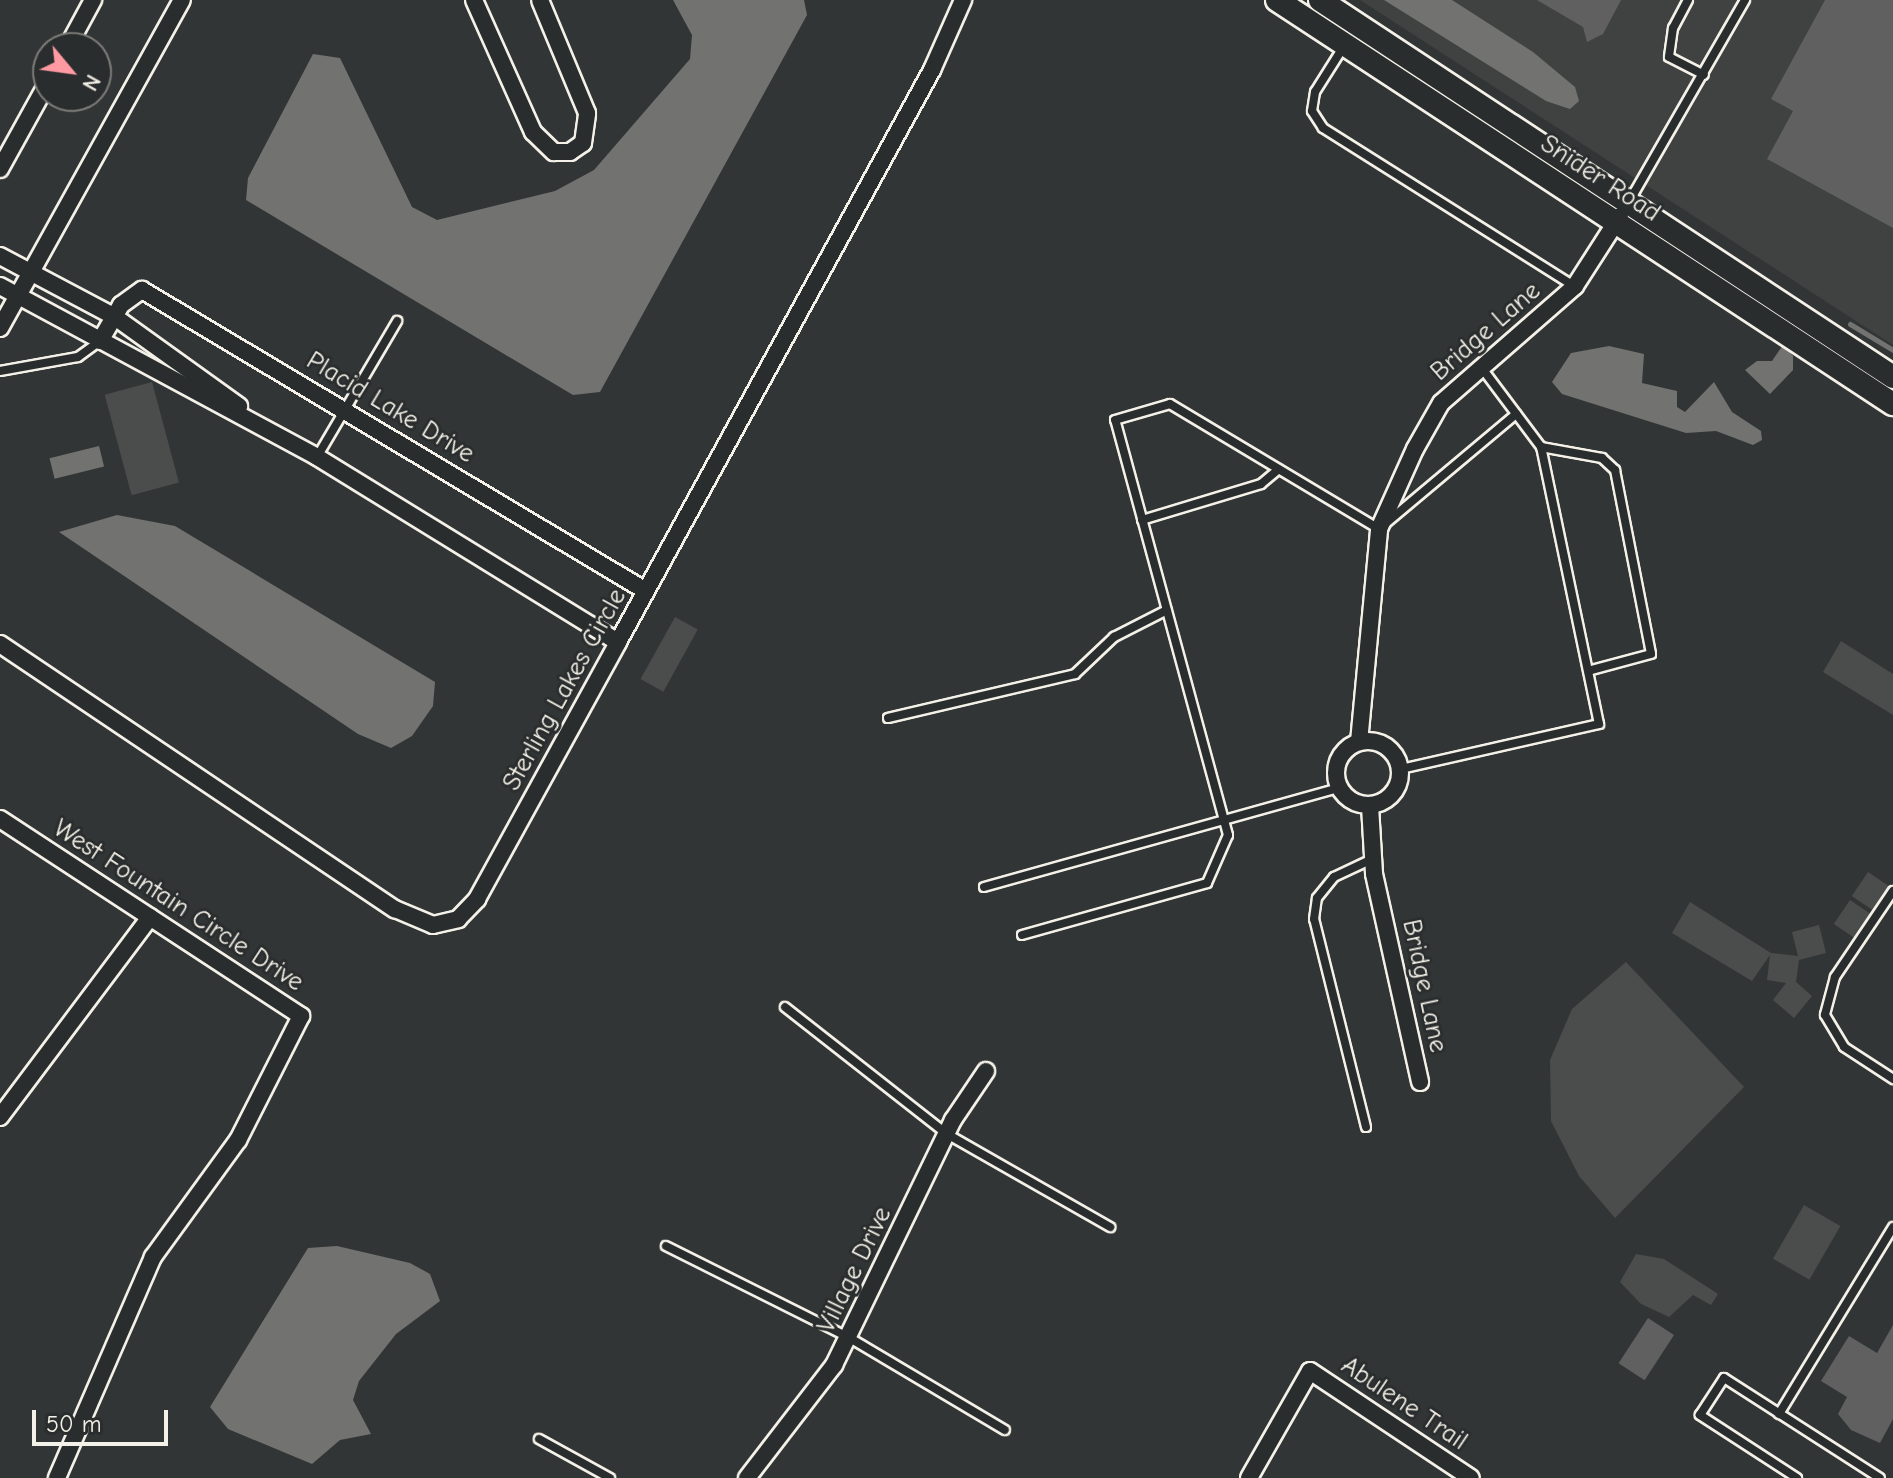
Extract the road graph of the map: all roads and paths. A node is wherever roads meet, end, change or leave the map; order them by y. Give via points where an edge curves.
1 (93, 0) edge
2 (182, 0) edge
3 (474, 0) edge
4 (540, 0) edge
5 (963, 0) edge
6 (1277, 0) edge
7 (1320, 0) edge
8 (1688, 0) edge
9 (1745, 0) edge
10 (76, 32) edge
11 (1344, 46) junction
12 (1704, 75) junction
13 (32, 111) edge
14 (0, 169) edge
15 (1622, 213) junction
16 (0, 256) edge
17 (31, 273) junction
18 (0, 286) edge
19 (1575, 286) junction
20 (18, 296) junction
21 (115, 317) junction
22 (397, 321) dead end
23 (0, 328) edge
24 (100, 341) junction
25 (1482, 368) junction
26 (0, 371) edge
27 (1893, 377) edge
28 (1893, 404) edge
29 (344, 409) junction
30 (1516, 414) junction
31 (289, 442) junction
32 (1541, 447) junction
33 (317, 457) junction
34 (1279, 469) junction
35 (1142, 520) junction
36 (1379, 529) junction
37 (646, 591) junction
38 (1167, 610) junction
39 (618, 642) junction
40 (0, 644) edge
41 (1588, 671) junction
42 (888, 718) dead end
43 (1359, 742) junction
44 (1401, 769) junction
45 (1339, 788) junction
46 (1370, 806) junction
47 (0, 819) edge
48 (1224, 820) junction
49 (1373, 859) junction
50 (984, 887) dead end
51 (1893, 891) edge
52 (150, 917) junction
53 (1022, 935) dead end
54 (785, 1007) dead end
55 (986, 1071) dead end
56 (1893, 1079) edge
57 (1420, 1082) dead end
58 (0, 1117) edge
59 (1366, 1127) dead end
60 (947, 1134) junction
61 (1110, 1227) dead end
62 (1893, 1227) edge
63 (666, 1246) dead end
64 (850, 1338) junction
65 (1779, 1414) junction
66 (1005, 1430) dead end
67 (539, 1439) dead end
68 (57, 1478) edge
69 (610, 1478) edge
70 (747, 1478) edge
71 (1249, 1478) edge
72 (1471, 1478) edge
73 (1797, 1478) edge
74 (1880, 1478) edge

1 - 10 street
2 - 17 street
3 - 4 street via 533,132 554,152 570,152 583,143 587,113
5 - 37 street, Sterling Lakes Circle via 932,70
6 - 11 street, Snider Road
7 - 15 street, Snider Road
8 - 12 lane via 1673,28 1669,57
9 - 12 lane
11 - 15 street, Snider Road
11 - 19 lane via 1315,92 1312,111 1323,128
12 - 15 lane
13 - 14 street
15 - 19 street, Bridge Lane
15 - 27 street, Snider Road
15 - 28 street, Snider Road
16 - 17 street
17 - 20 street
17 - 21 street
18 - 20 street
19 - 25 street, Bridge Lane
20 - 23 street
20 - 24 street
21 - 24 street, Placid Lake Drive
21 - 29 street, Placid Lake Drive via 142,290
21 - 31 street
22 - 29 lane
24 - 26 lane via 78,357
24 - 31 street
25 - 30 lane
25 - 36 street, Bridge Lane via 1441,403
29 - 33 lane
29 - 37 street, Placid Lake Drive
30 - 32 lane
30 - 36 lane
31 - 33 street
32 - 41 lane
32 - 41 lane via 1602,458 1615,470 1651,654
33 - 39 street
34 - 35 lane via 1261,484
34 - 35 lane via 1170,404 1115,420
34 - 36 lane
35 - 38 lane
36 - 43 street, Bridge Lane
37 - 39 street, Sterling Lakes Circle
38 - 42 lane via 1114,637 1075,674
38 - 48 lane
39 - 40 street, Sterling Lakes Circle via 477,899 458,919 433,925 395,909
41 - 44 lane via 1599,724
43 - 44 street via 1386,746
43 - 45 street, Bridge Lane via 1337,761
44 - 46 street via 1395,792
45 - 46 street via 1353,802
45 - 48 lane
46 - 49 street, Bridge Lane
47 - 52 street, West Fountain Circle Drive
48 - 50 lane
48 - 53 lane via 1228,835 1207,883
49 - 57 street, Bridge Lane
49 - 59 lane via 1334,877 1317,898 1314,919
51 - 56 lane via 1835,977 1825,1015 1844,1047
52 - 58 street
52 - 68 street, West Fountain Circle Drive via 301,1016 238,1140 153,1257
54 - 60 lane
55 - 60 street, Village Drive
60 - 61 lane
60 - 64 street, Village Drive
62 - 65 lane
63 - 64 lane
64 - 66 lane
64 - 70 street, Village Drive via 820,1388
65 - 73 lane via 1724,1378 1700,1415
65 - 74 lane
67 - 69 lane
71 - 72 street, Abulene Trail via 1310,1371

